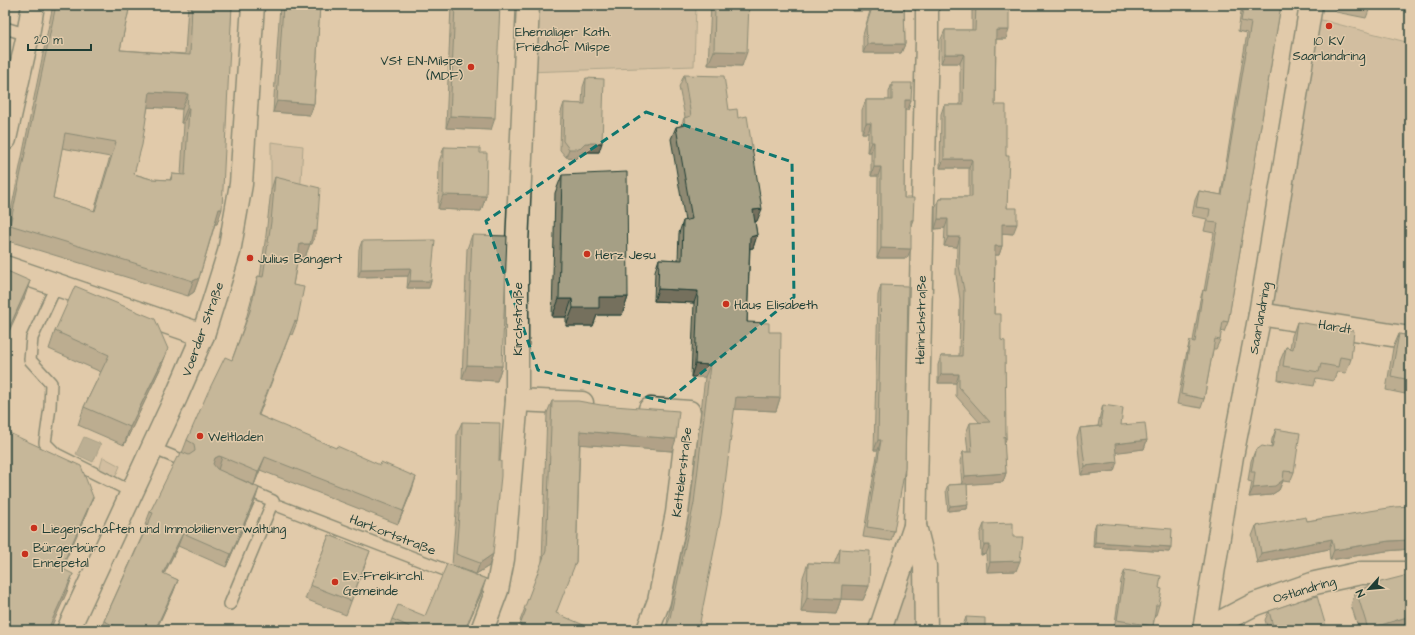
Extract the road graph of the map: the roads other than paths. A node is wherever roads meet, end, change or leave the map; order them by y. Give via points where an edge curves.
1 (33, 5) edge
2 (253, 5) edge
3 (528, 5) edge
4 (927, 5) edge
5 (1310, 5) edge
6 (5, 28) edge
7 (28, 35) junction
8 (5, 139) edge
9 (5, 266) edge
10 (57, 284) junction
11 (1260, 314) junction
12 (203, 335) junction
13 (1410, 338) edge
14 (517, 400) junction
15 (598, 405) edge
16 (628, 408) edge
17 (151, 451) junction
18 (184, 461) edge
19 (230, 482) edge
20 (132, 492) junction
21 (279, 506) dead end
22 (915, 526) junction
23 (1410, 572) edge
24 (496, 590) junction
25 (230, 604) dead end
26 (68, 630) edge
27 (482, 630) edge
28 (648, 630) edge
29 (880, 630) edge
30 (926, 630) edge
31 (1205, 630) edge

1 - 7 street
2 - 12 street, Voerder Straße via 241,184 229,252
3 - 14 street, Kirchstraße via 517,244
4 - 22 street, Heinrichstraße
5 - 11 street, Saarlandring
6 - 7 lane
7 - 8 street
9 - 10 street
10 - 12 street
10 - 20 lane via 32,338 30,360 51,383 45,442 56,454
11 - 13 street, Hardt
11 - 31 street, Saarlandring via 1232,456
12 - 17 street, Voerder Straße
14 - 15 street via 575,401
14 - 24 street, Kirchstraße via 503,559
16 - 28 street, Kettelerstraße via 689,412 677,513 659,601
17 - 18 lane
17 - 20 street, Voerder Straße
19 - 25 lane via 273,501
20 - 26 street, Voerder Straße
21 - 24 lane, Harkortstraße
22 - 29 street, Heinrichstraße
22 - 30 street via 925,566
23 - 31 street, Ostlandring via 1361,573 1315,583 1255,604
24 - 27 street, Kirchstraße

